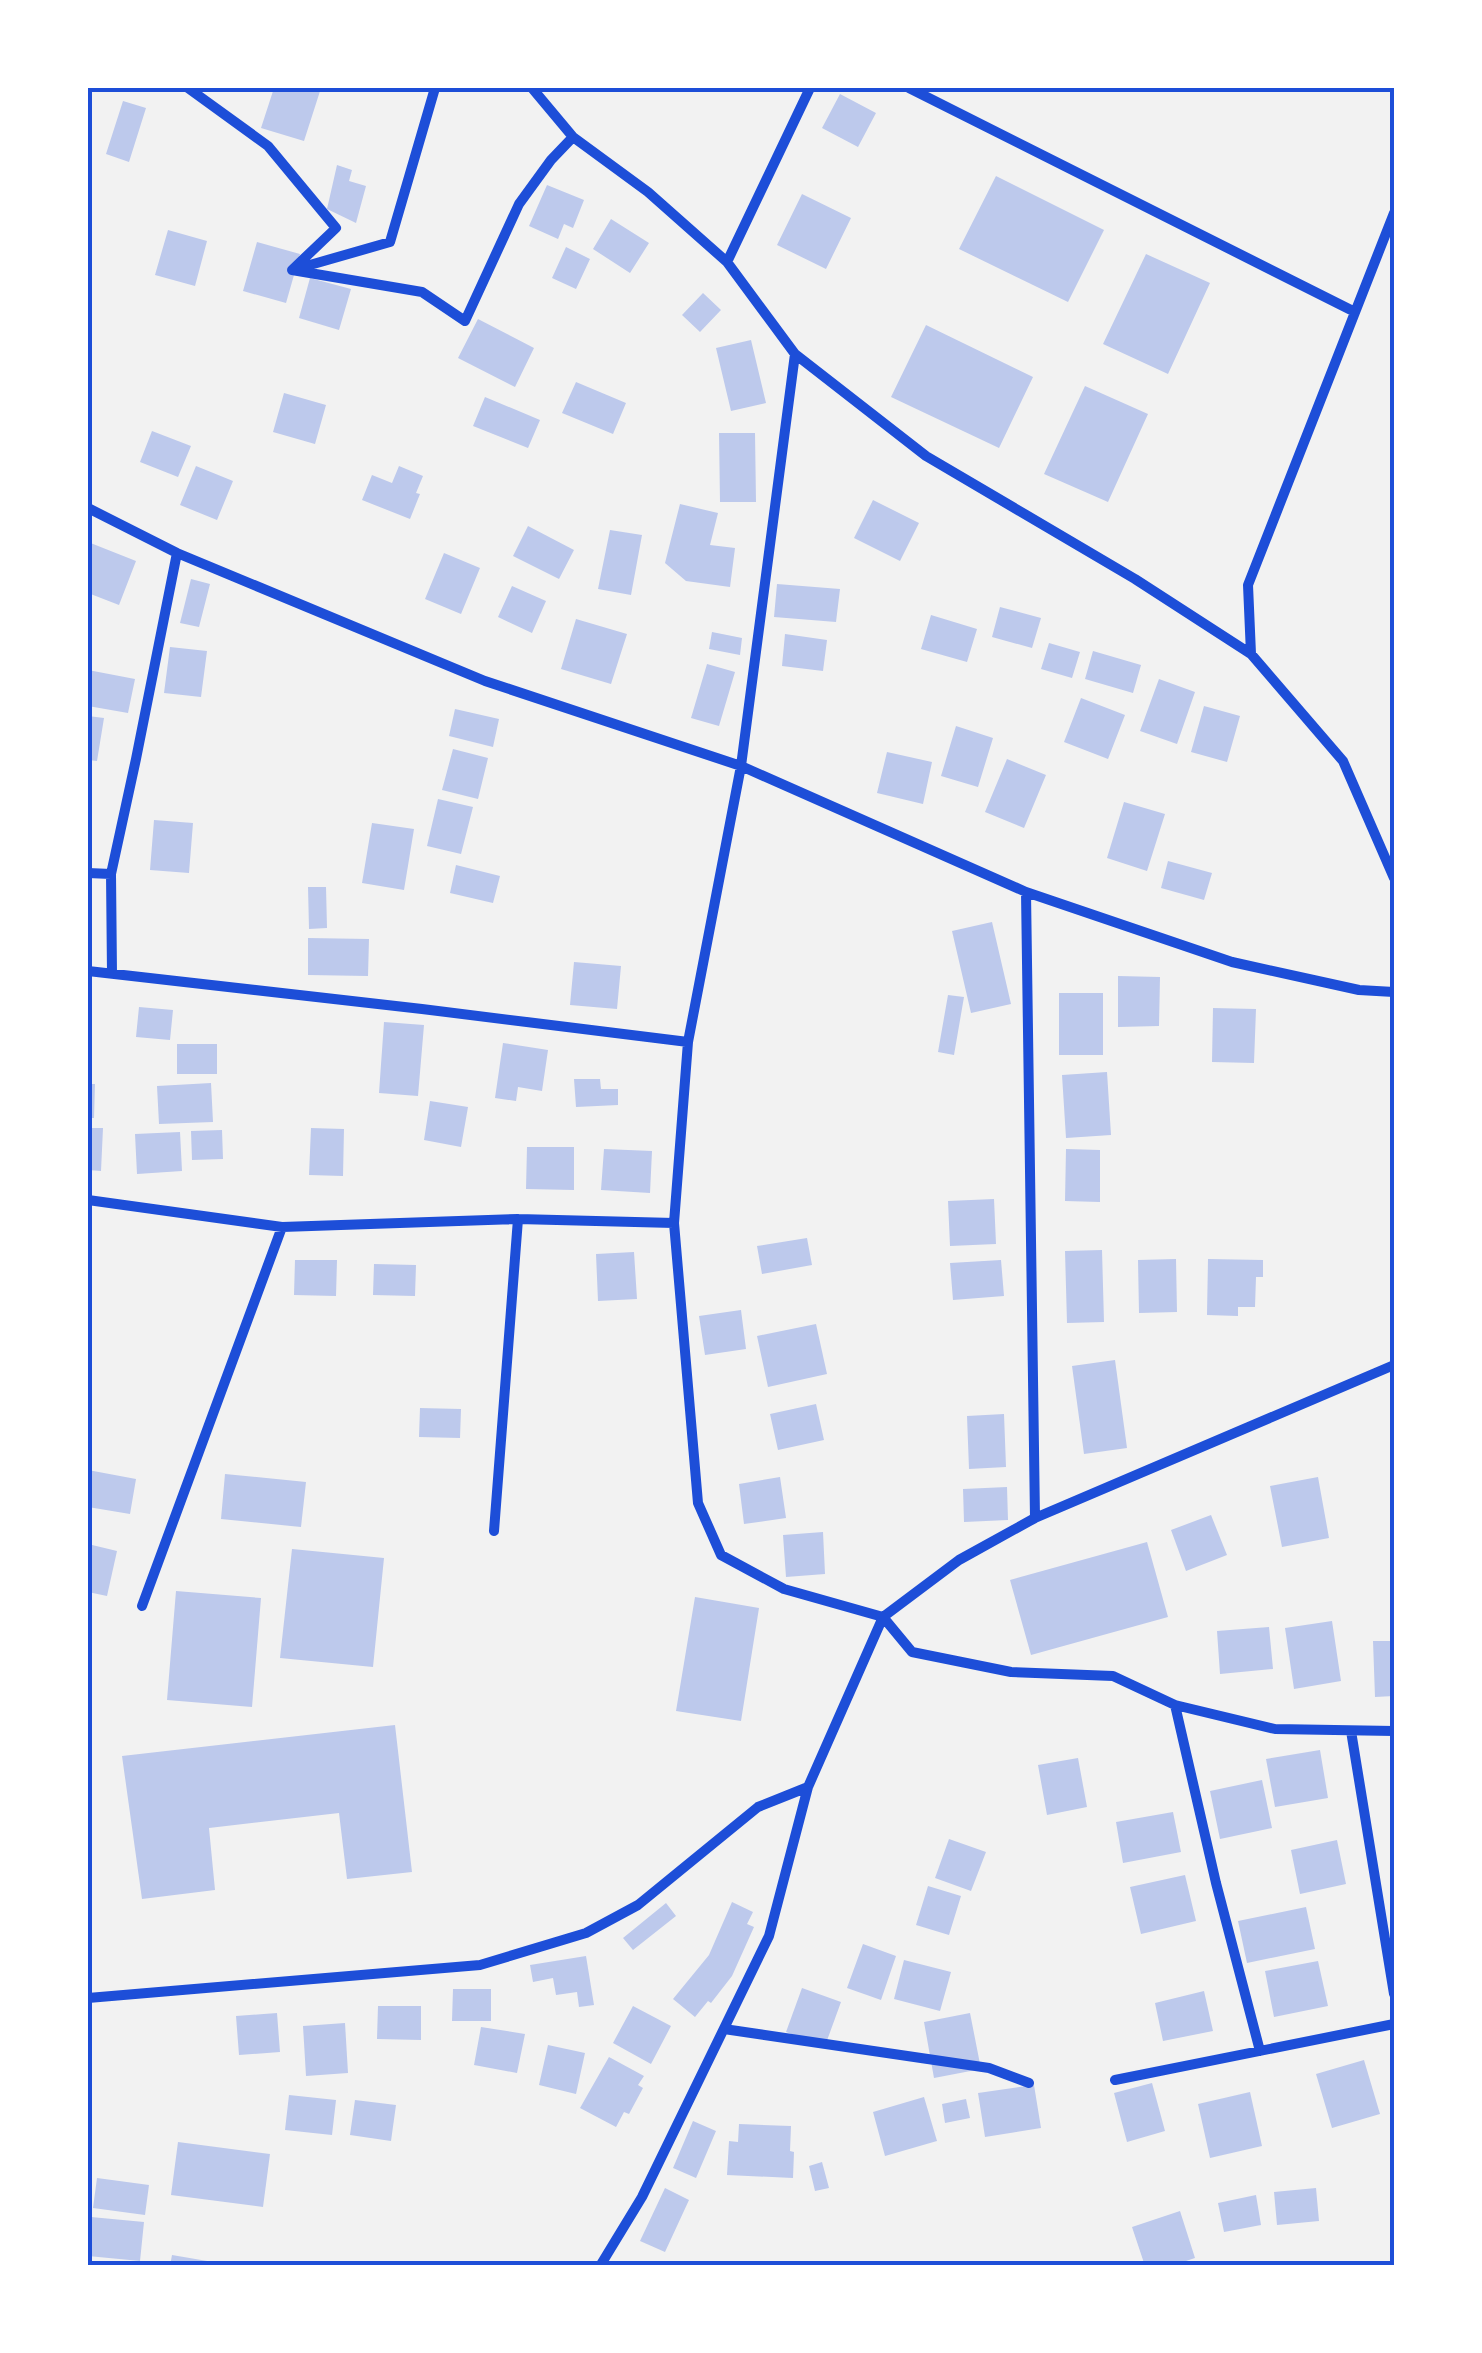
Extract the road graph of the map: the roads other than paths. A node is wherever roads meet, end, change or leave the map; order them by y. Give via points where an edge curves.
1 (188, 88) edge
2 (435, 88) edge
3 (532, 88) edge
4 (810, 88) edge
5 (910, 88) edge
6 (572, 138) junction
7 (1394, 213) edge
8 (727, 262) junction
9 (292, 270) junction
10 (1355, 312) junction
11 (796, 354) junction
12 (88, 508) edge
13 (176, 553) junction
14 (1251, 654) junction
15 (741, 766) junction
16 (88, 873) edge
17 (110, 874) junction
18 (1394, 878) edge
19 (1026, 892) junction
20 (88, 972) edge
21 (112, 974) junction
22 (1394, 992) edge
23 (688, 1042) junction
24 (88, 1200) edge
25 (518, 1219) junction
26 (674, 1223) junction
27 (282, 1227) junction
28 (1394, 1366) edge
29 (1035, 1518) junction
30 (494, 1531) dead end
31 (142, 1606) dead end
32 (884, 1617) junction
33 (1175, 1705) junction
34 (1351, 1730) junction
35 (1394, 1731) edge
36 (808, 1787) junction
37 (1394, 1994) edge
38 (88, 1998) edge
39 (1394, 2024) edge
40 (724, 2029) junction
41 (1260, 2051) junction
42 (1114, 2080) dead end
43 (1029, 2083) dead end
44 (600, 2266) edge

1 - 9 street via 268,146 336,228
2 - 9 street via 390,242
3 - 6 street
4 - 8 street
5 - 10 street
6 - 8 street via 648,192
6 - 9 street via 519,204 466,321 422,292
7 - 10 street
8 - 11 street
10 - 14 street via 1248,586
11 - 14 street via 926,456
11 - 15 street
12 - 13 street
13 - 15 street via 485,681
13 - 17 street
14 - 18 street via 1343,761
15 - 19 street
15 - 23 street
16 - 17 street
17 - 21 street
19 - 22 street via 1232,962
19 - 29 street
20 - 21 street
21 - 23 street
23 - 26 street
24 - 27 street
25 - 26 street
25 - 27 street
25 - 30 street
26 - 32 street via 698,1503 721,1554 784,1590
27 - 31 street
28 - 29 street
29 - 32 street via 959,1560
32 - 33 street via 912,1652 1011,1672 1113,1676
32 - 36 street
33 - 34 street via 1275,1729
33 - 41 street
34 - 35 street
34 - 37 street
36 - 38 street via 758,1808 638,1906 586,1933 480,1966
36 - 40 street via 769,1936
39 - 41 street
40 - 43 street via 988,2068
40 - 44 street via 642,2197
41 - 42 street

